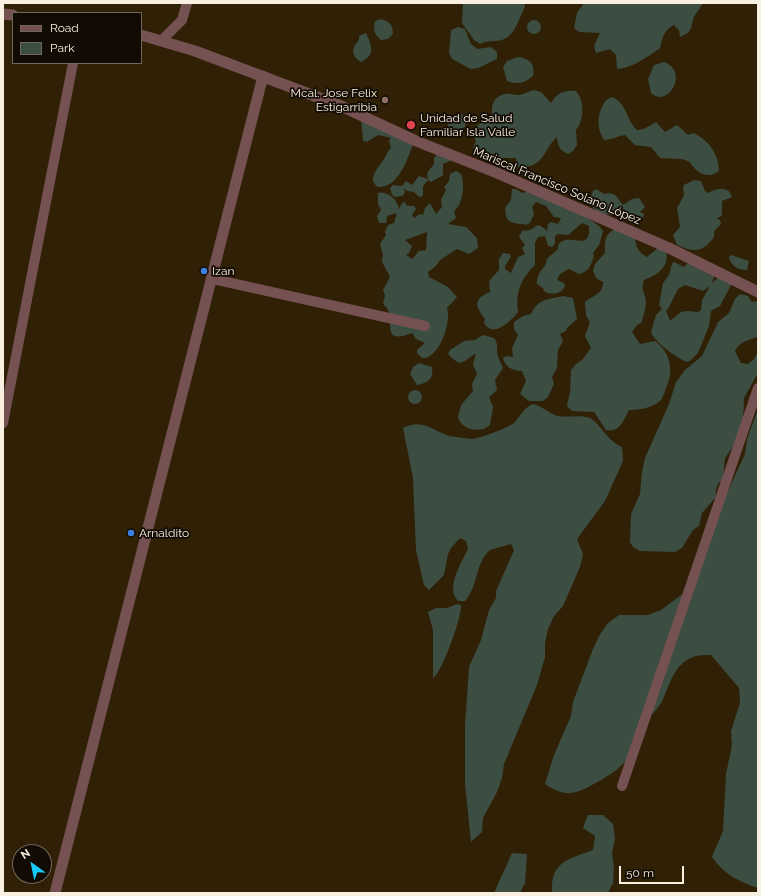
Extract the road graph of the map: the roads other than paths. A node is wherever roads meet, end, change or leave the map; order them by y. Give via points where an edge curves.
1 (187, 3) edge
2 (142, 35) edge
3 (161, 41) junction
4 (73, 64) edge
5 (263, 76) junction
6 (213, 279) junction
7 (758, 292) edge
8 (425, 326) dead end
9 (758, 388) edge
10 (3, 423) edge
11 (622, 786) dead end
12 (55, 893) edge

1 - 3 street via 182,20
2 - 3 street, Mariscal Francisco Solano López
3 - 5 street, Mariscal Francisco Solano López
4 - 10 street
5 - 6 street
5 - 7 street, Mariscal Francisco Solano López via 341,106 416,141 498,173 670,248
6 - 8 street
6 - 12 street
9 - 11 street

